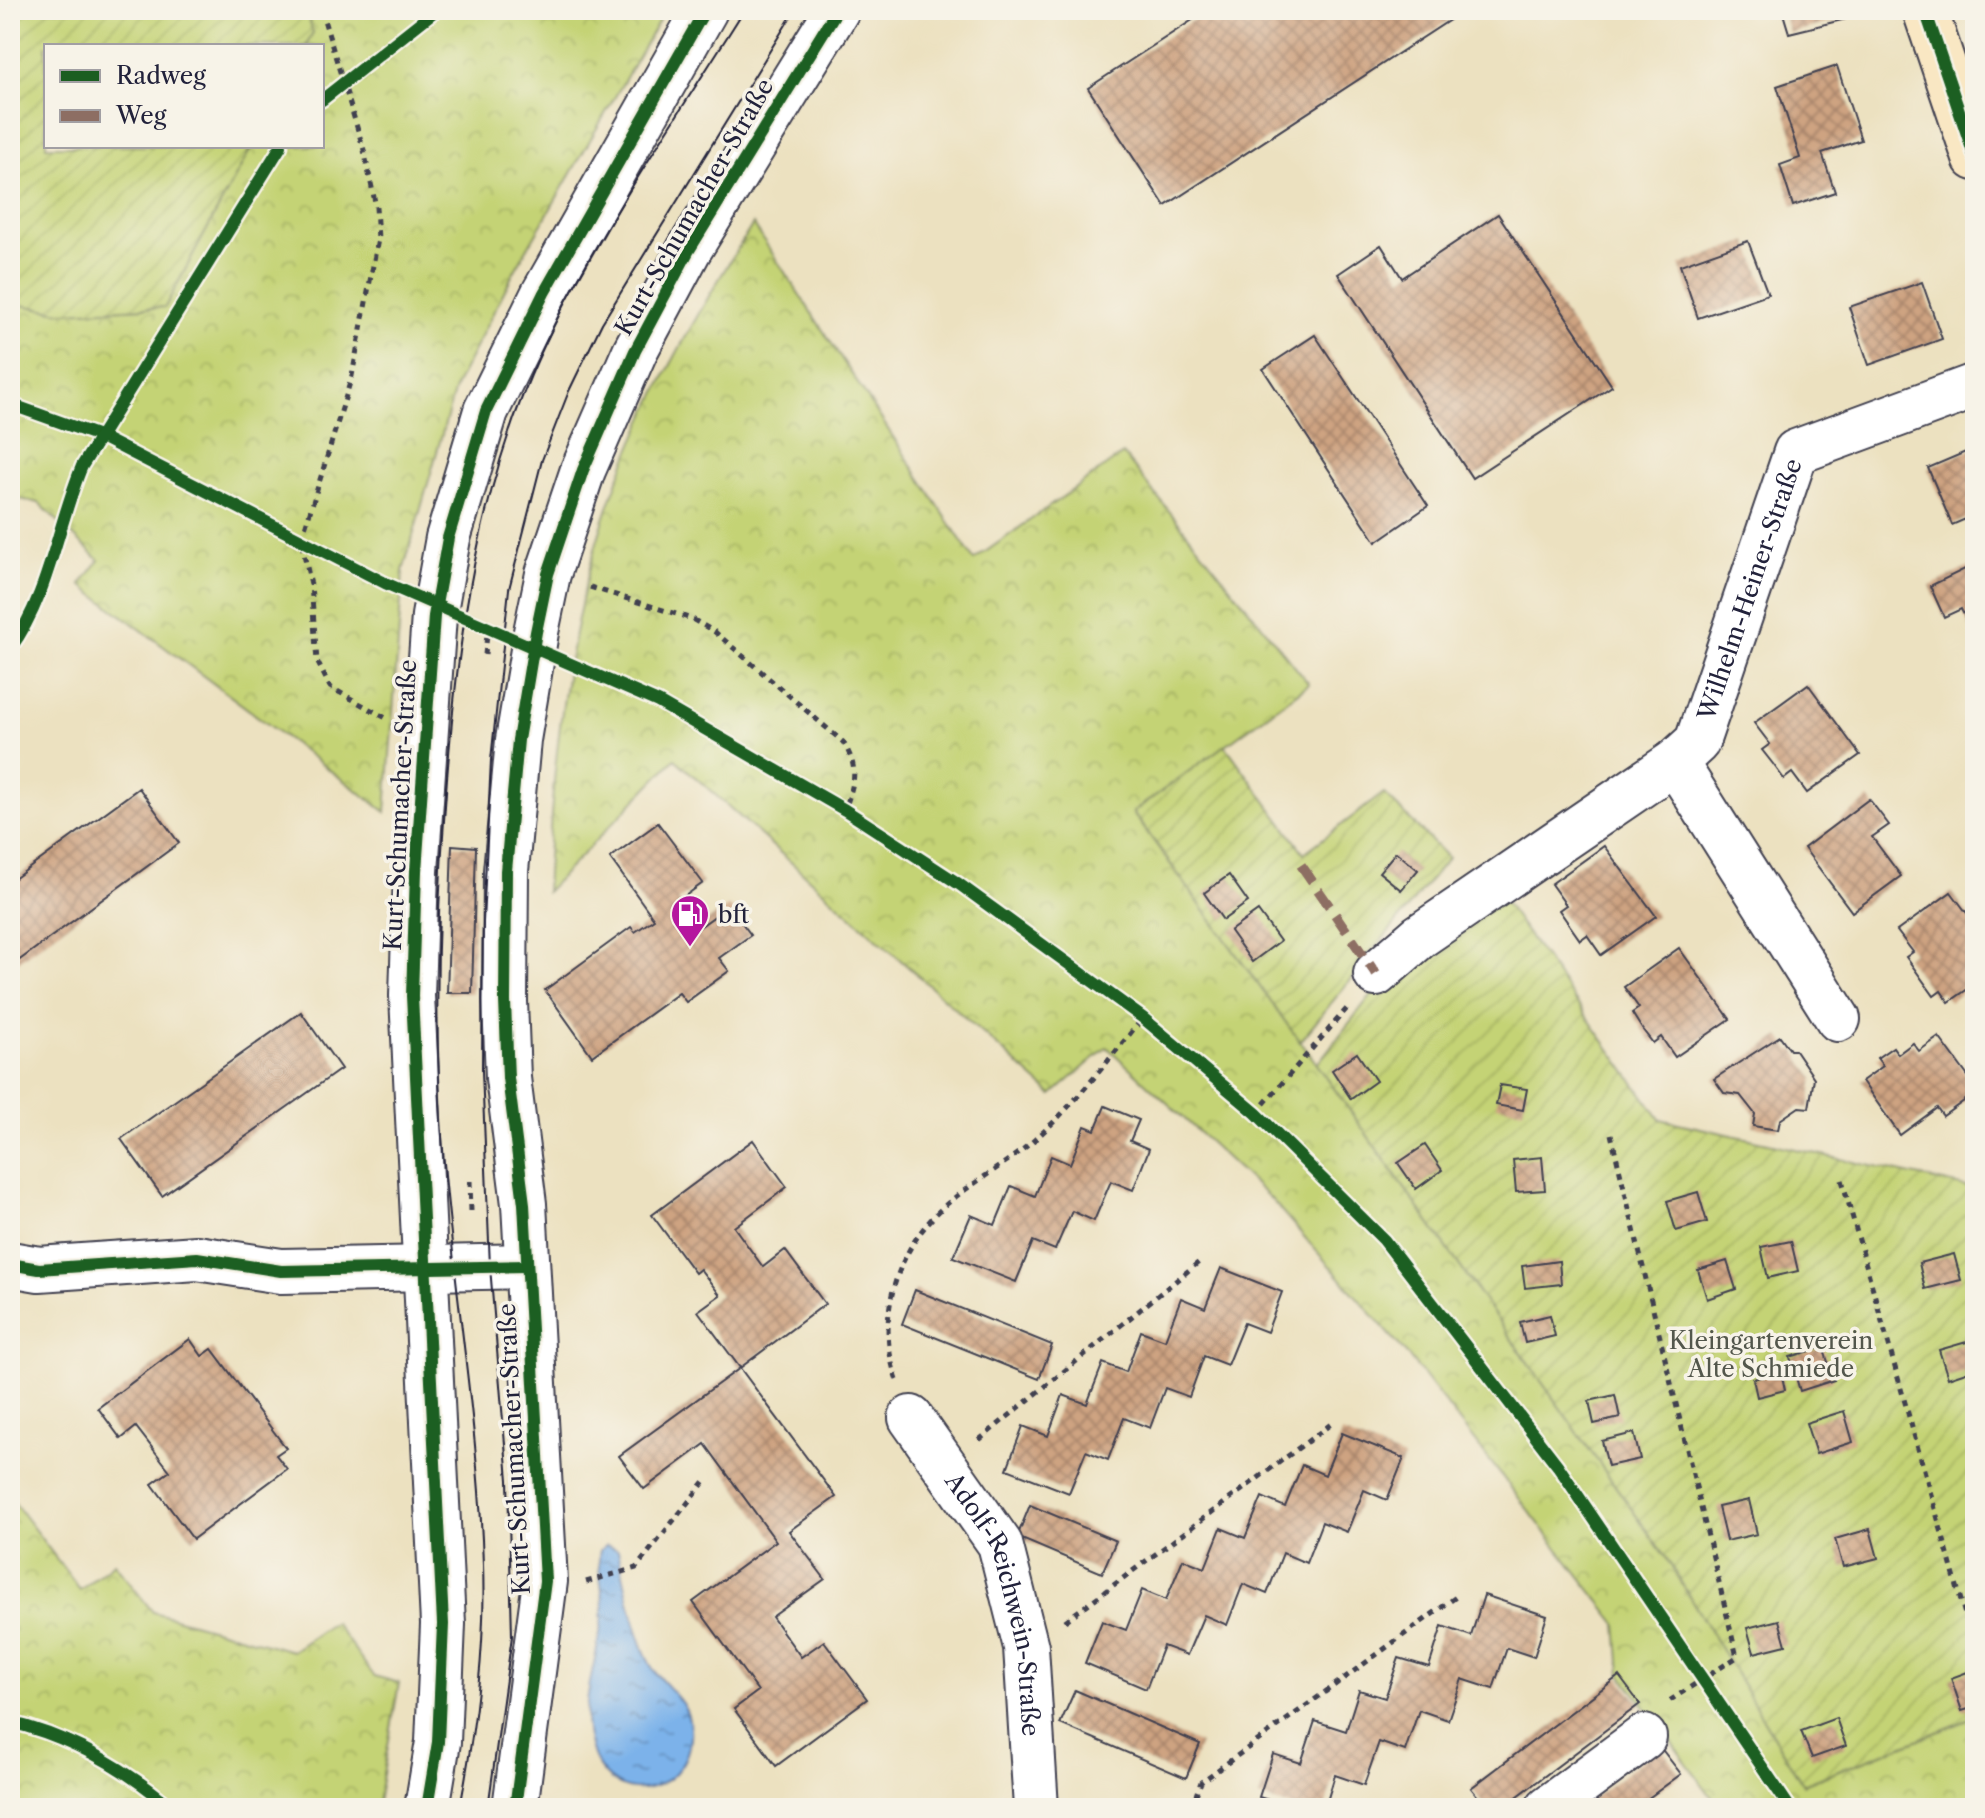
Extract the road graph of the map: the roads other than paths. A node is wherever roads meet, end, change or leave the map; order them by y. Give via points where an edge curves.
1 (705, 10) edge
2 (837, 10) edge
3 (1925, 10) edge
4 (1975, 158) edge
5 (1975, 386) edge
6 (1675, 762) junction
7 (1376, 974) road end
8 (1838, 1019) dead end
9 (10, 1264) edge
10 (527, 1266) junction
11 (425, 1268) junction
12 (911, 1418) road end
13 (1644, 1737) road end
14 (427, 1808) edge
15 (515, 1808) edge
16 (1036, 1808) edge
17 (1548, 1808) edge

1 - 11 street, Kurt-Schumacher-Straße via 544,293 492,398 448,538 430,662 412,996
2 - 10 street, Kurt-Schumacher-Straße via 689,250 635,351 583,470 548,574 518,740 506,871 508,1078
3 - 4 main road
5 - 6 street, Wilhelm-Heiner-Straße via 1796,452 1697,742
6 - 7 street, Wilhelm-Heiner-Straße via 1420,936
6 - 8 street
9 - 11 street via 39,1269 197,1258 281,1271
10 - 11 street
10 - 15 street, Kurt-Schumacher-Straße via 545,1581
11 - 14 street, Kurt-Schumacher-Straße via 443,1624 438,1742
12 - 16 street, Adolf-Reichwein-Straße via 1000,1544 1026,1650
13 - 17 street

